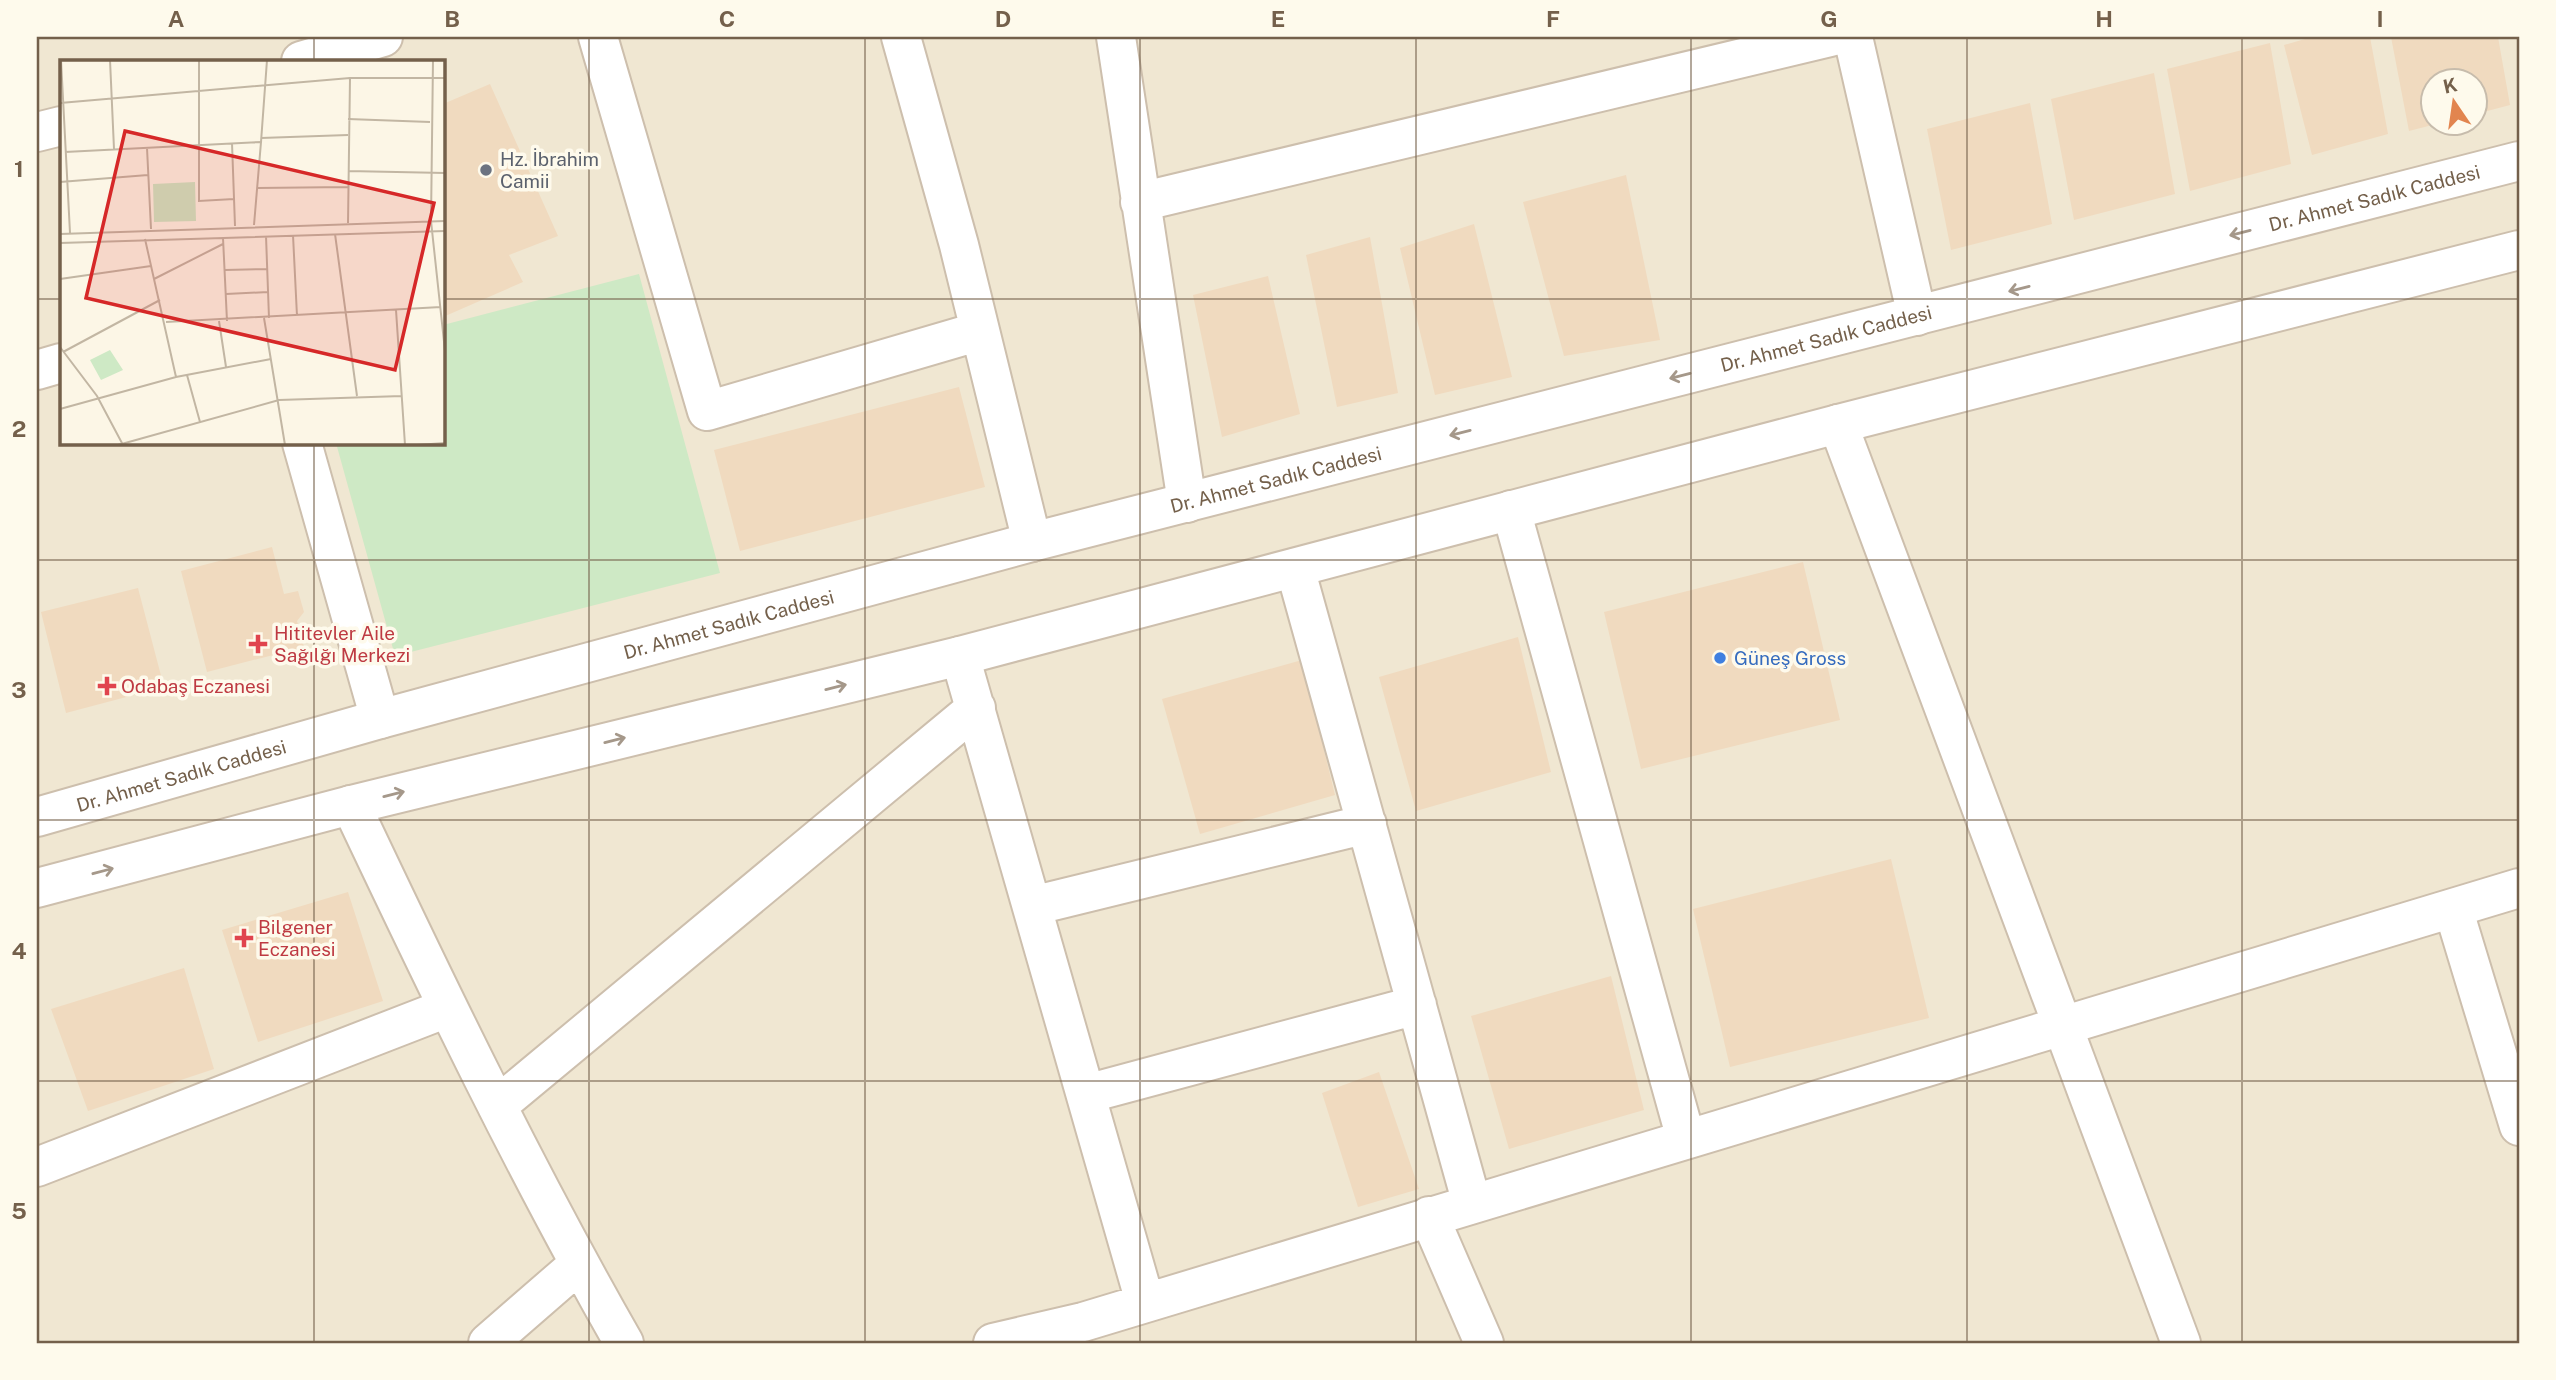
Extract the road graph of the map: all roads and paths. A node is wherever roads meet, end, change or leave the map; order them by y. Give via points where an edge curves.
1 (383, 37) edge
2 (598, 37) edge
3 (901, 37) edge
4 (1116, 37) edge
5 (1830, 37) edge
6 (1853, 37) edge
7 (304, 60) edge
8 (60, 126) edge
9 (37, 132) edge
10 (2519, 161) edge
11 (1140, 202) junction
12 (2519, 250) edge
13 (1917, 316) junction
14 (980, 331) junction
15 (60, 363) edge
16 (37, 370) edge
17 (1838, 424) junction
18 (302, 444) edge
19 (1187, 503) junction
20 (1511, 510) junction
21 (1031, 542) junction
22 (1295, 568) junction
23 (960, 656) junction
24 (976, 708) junction
25 (380, 719) junction
26 (352, 804) junction
27 (37, 817) edge
28 (1367, 824) junction
29 (37, 888) edge
30 (2519, 888) edge
31 (1032, 905) junction
32 (2453, 908) junction
33 (1417, 1005) junction
34 (447, 1008) junction
35 (2062, 1026) junction
36 (1086, 1094) junction
37 (497, 1106) junction
38 (2519, 1126) edge
39 (1686, 1139) junction
40 (37, 1167) edge
41 (1472, 1204) junction
42 (1429, 1216) junction
43 (579, 1264) junction
44 (1145, 1303) junction
45 (1087, 1333) edge
46 (488, 1343) edge
47 (624, 1343) edge
48 (993, 1343) edge
49 (1484, 1343) edge
50 (2181, 1343) edge

1 - 7 street
2 - 14 street via 707,411
3 - 14 street
4 - 11 street
5 - 11 street
6 - 13 street
8 - 9 street
10 -> 13 street, Dr. Ahmet Sadık Caddesi
11 - 19 street
12 - 17 street
13 -> 19 street, Dr. Ahmet Sadık Caddesi
14 - 21 street
15 - 16 street
17 - 20 street
17 - 35 street
18 - 25 street
19 - 21 street, Dr. Ahmet Sadık Caddesi
20 - 22 street
20 - 39 street
21 - 25 street, Dr. Ahmet Sadık Caddesi
22 - 23 street
22 - 28 street
23 - 24 street
26 -> 23 street
24 - 31 street
24 - 37 street
25 - 27 street, Dr. Ahmet Sadık Caddesi
29 -> 26 street
26 - 34 street
28 - 31 street
28 - 33 street
30 - 32 street
31 - 36 street
32 - 35 street
32 - 38 street
33 - 36 street
33 - 41 street
34 - 37 street
34 - 40 street
35 - 39 street
35 - 50 street
36 - 44 street
37 - 43 street
39 - 41 street
41 - 42 street
42 - 44 street
42 - 49 street
43 - 46 street
43 - 47 street
44 - 45 street
45 - 48 street

